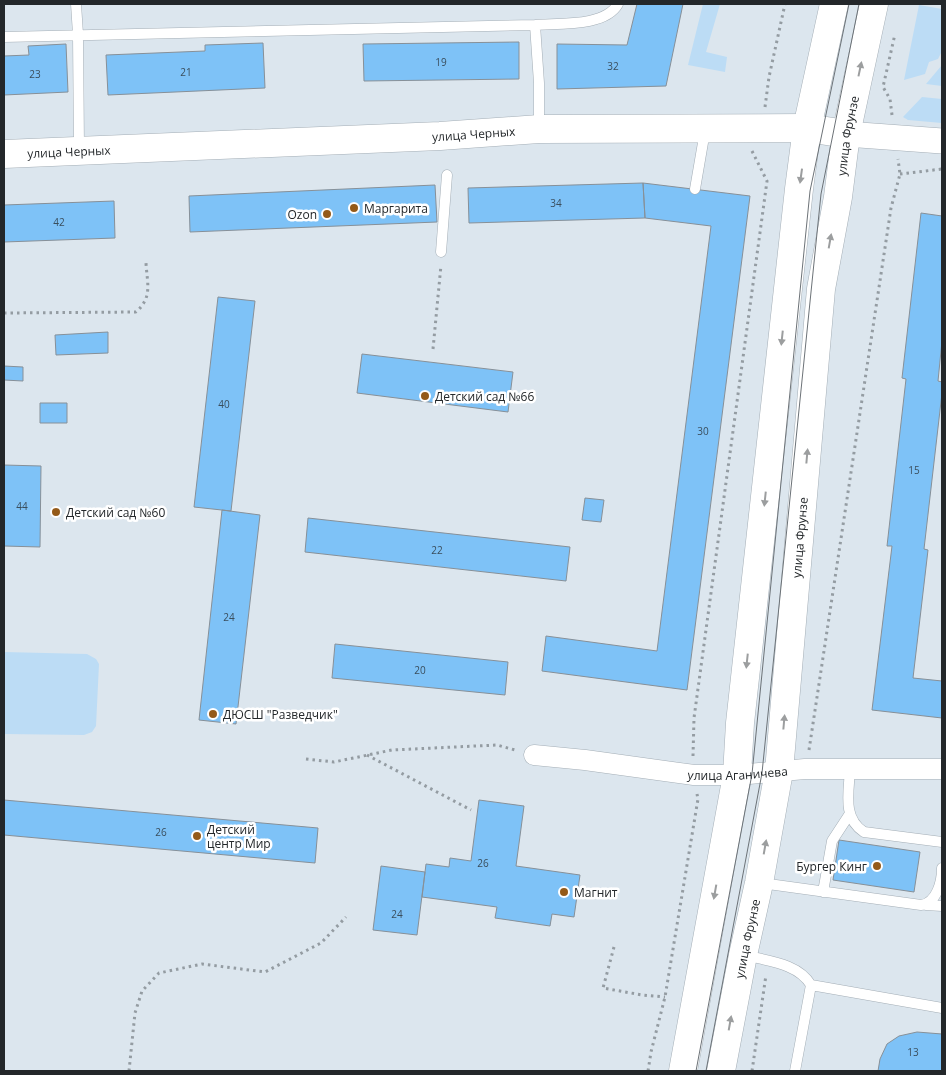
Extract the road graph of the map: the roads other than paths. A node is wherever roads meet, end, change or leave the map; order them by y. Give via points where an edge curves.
1 (76, 4) edge
2 (618, 4) edge
3 (834, 4) edge
4 (874, 4) edge
5 (535, 25) junction
6 (78, 34) junction
7 (4, 37) edge
8 (705, 127) junction
9 (807, 128) junction
10 (539, 129) junction
11 (846, 134) junction
12 (942, 141) edge
13 (79, 150) junction
14 (4, 154) edge
15 (447, 175) dead end
16 (695, 189) dead end
17 (441, 252) road end
18 (534, 755) road end
19 (850, 769) junction
20 (792, 770) junction
21 (942, 770) edge
22 (737, 775) junction
23 (849, 815) junction
24 (942, 842) edge
25 (942, 868) edge
26 (759, 883) junction
27 (823, 892) junction
28 (926, 905) junction
29 (942, 906) edge
30 (743, 955) junction
31 (811, 985) junction
32 (942, 1008) edge
33 (683, 1071) edge
34 (721, 1071) edge
35 (795, 1071) edge

1 - 6 lane
2 - 5 lane via 599,20
3 - 9 main road
11 -> 4 main road, улица Фрунзе
5 - 6 lane
5 - 10 lane
6 - 7 lane
6 - 13 lane
8 - 9 main road, улица Черных
8 - 10 main road, улица Черных
8 - 16 lane
9 - 11 main road, улица Черных
9 -> 22 main road via 740,723
10 - 13 main road, улица Черных
11 - 12 street, улица Черных
20 -> 11 main road, улица Фрунзе via 822,289
13 - 14 main road, улица Черных
15 - 17 lane
18 - 22 street, улица Аганичева via 694,775
19 - 20 street, улица Аганичева
19 - 21 street, улица Аганичева
19 - 23 lane
20 - 22 street, улица Аганичева
26 -> 20 main road, улица Фрунзе
22 -> 33 main road
23 - 24 lane via 855,826 864,832
23 - 27 lane via 832,841
25 - 28 lane via 942,880
26 - 27 lane
26 - 30 main road, улица Фрунзе
27 - 28 lane
28 - 29 lane
30 - 31 lane via 795,969
34 -> 30 main road, улица Фрунзе
31 - 32 lane
31 - 35 lane

